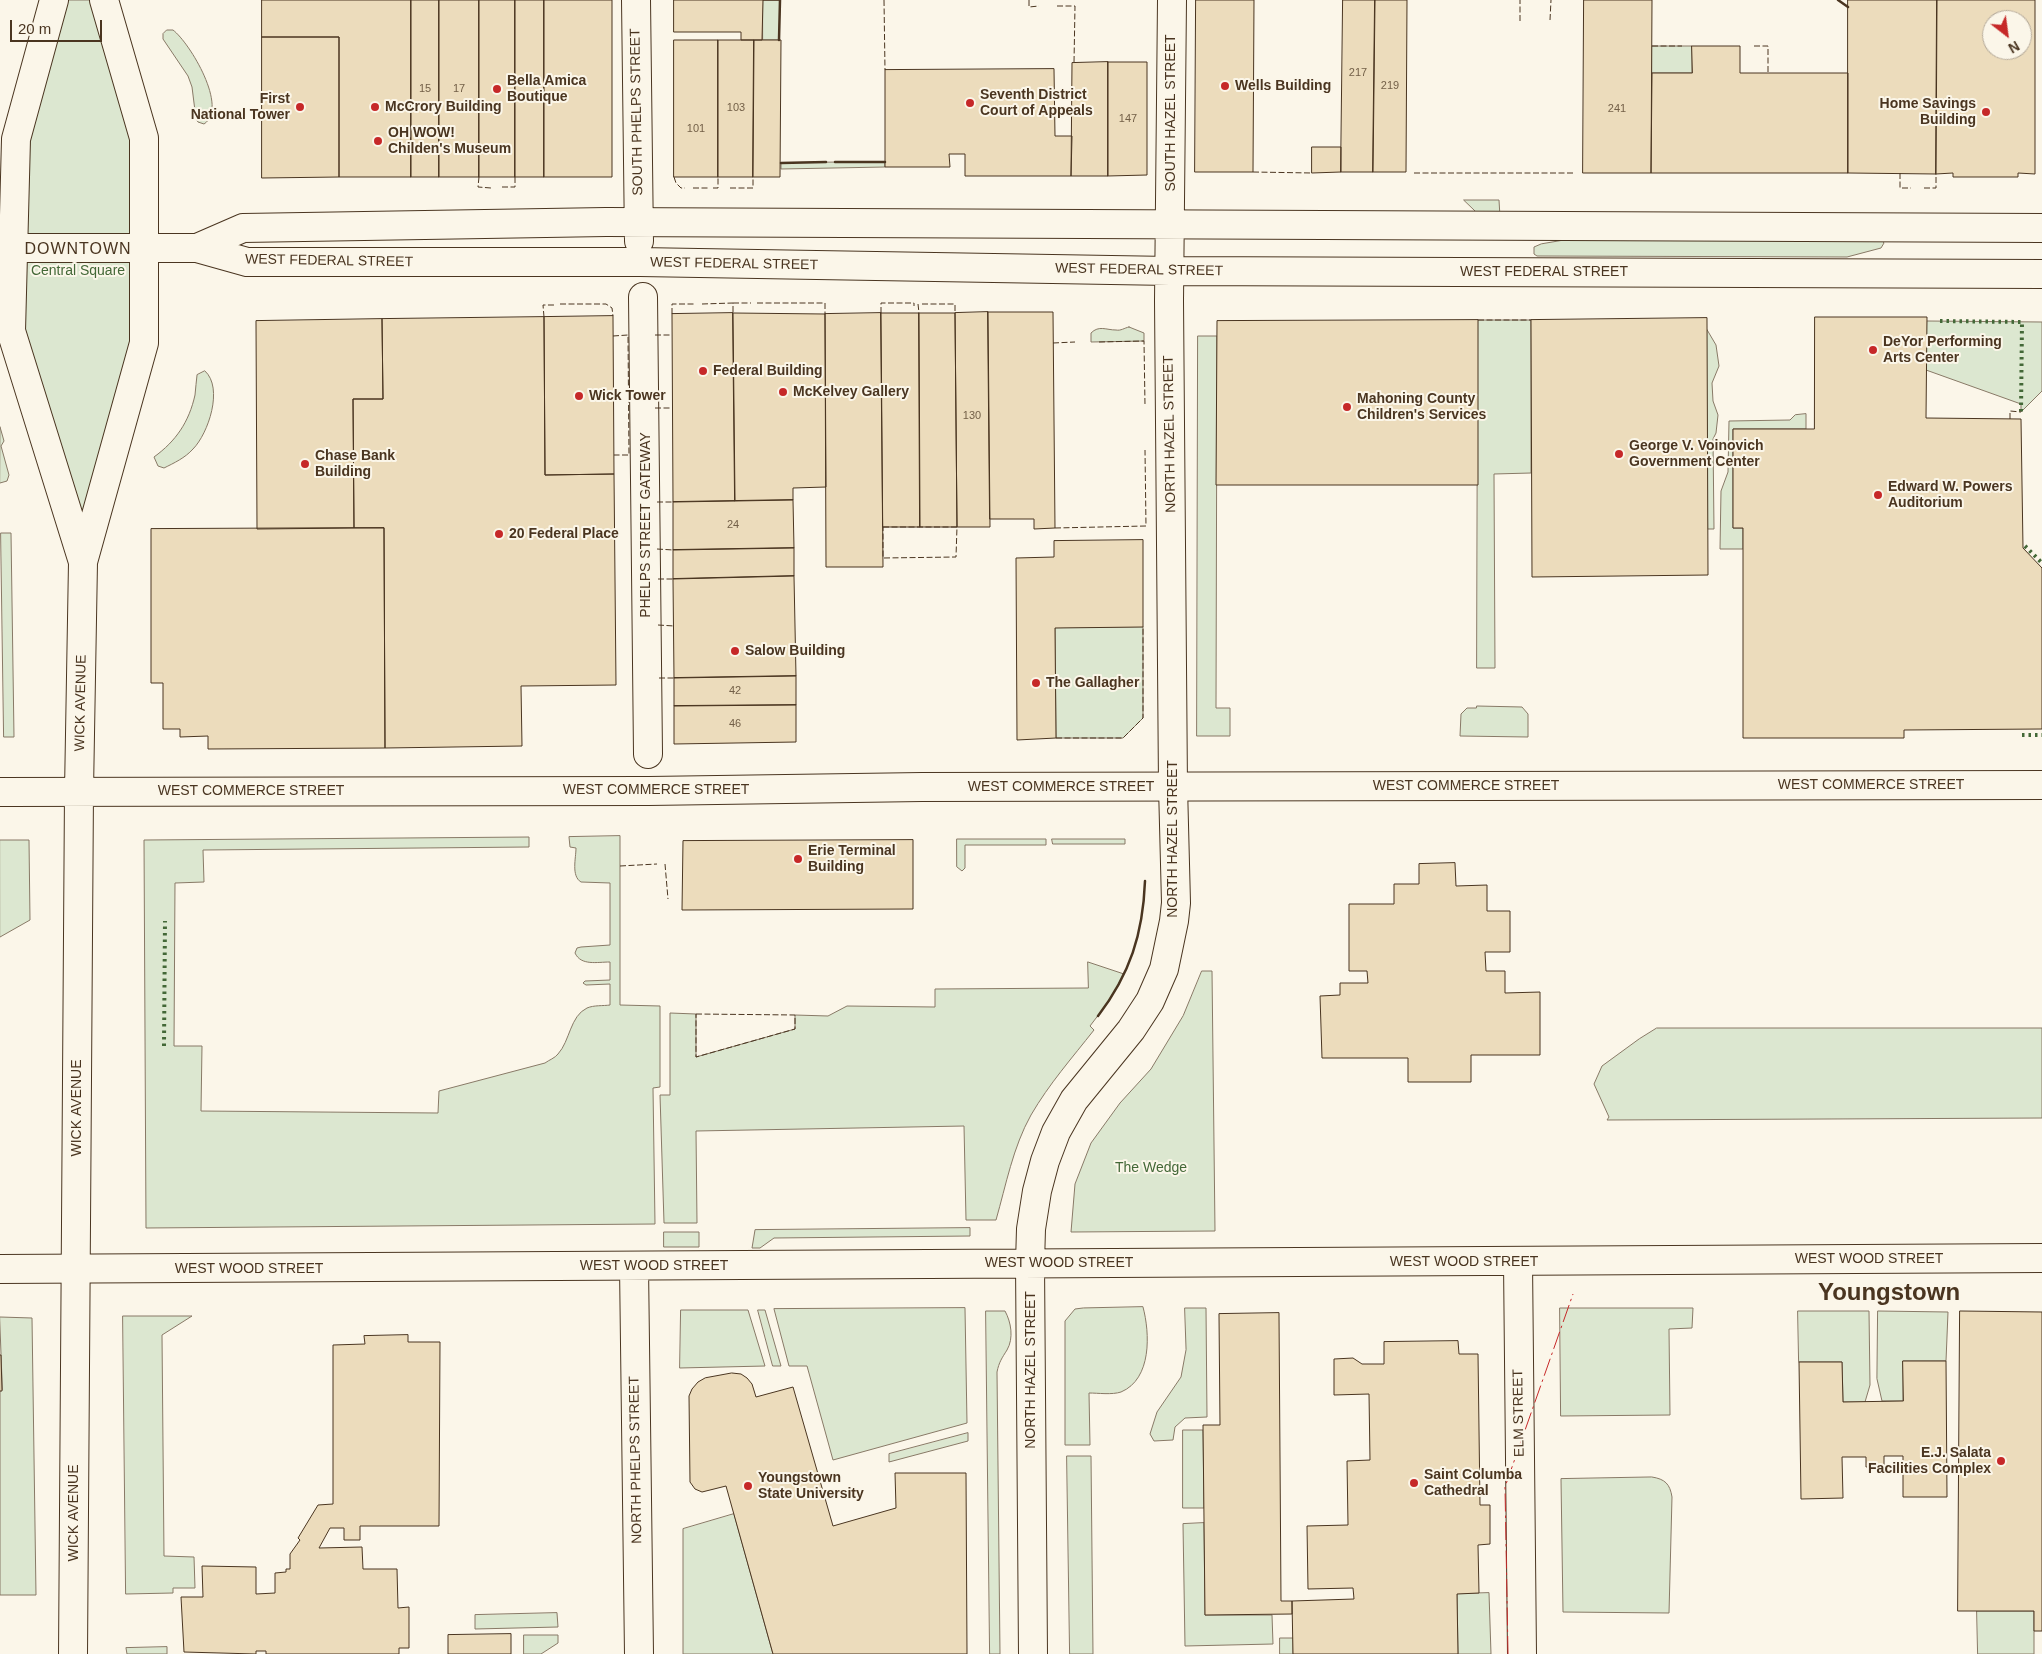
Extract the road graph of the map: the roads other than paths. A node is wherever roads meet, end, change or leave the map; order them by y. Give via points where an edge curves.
1 (54, 0) edge
2 (104, 0) edge
3 (636, 0) edge
4 (1172, 0) edge
5 (638, 224) junction
6 (1170, 225) junction
7 (2042, 228) edge
8 (144, 248) junction
9 (197, 248) junction
10 (7, 249) edge
11 (640, 262) junction
12 (1170, 271) junction
13 (2042, 274) edge
14 (644, 296) dead end
15 (83, 562) junction
16 (648, 754) dead end
17 (2042, 785) edge
18 (1173, 786) junction
19 (79, 791) junction
20 (0, 792) edge
21 (2042, 1258) edge
22 (1518, 1262) junction
23 (1030, 1263) junction
24 (634, 1266) junction
25 (0, 1269) edge
26 (76, 1270) junction
27 (73, 1654) edge
28 (639, 1654) edge
29 (1033, 1654) edge
30 (1522, 1654) edge

1 - 10 street via 16,139
2 - 8 street via 144,138
3 - 5 street, SOUTH PHELPS STREET
4 - 6 street, SOUTH HAZEL STREET
5 - 6 street
5 - 9 street via 243,228
5 - 11 street
6 - 7 street
6 - 12 street, NORTH HAZEL STREET
8 - 9 street
8 - 10 street
8 - 15 street via 144,343
9 - 11 street, WEST FEDERAL STREET via 247,262
10 - 15 street via 11,331
11 - 12 street, WEST FEDERAL STREET
12 - 13 street, WEST FEDERAL STREET
12 - 18 street, NORTH HAZEL STREET
14 - 16 street, PHELPS STREET GATEWAY
15 - 19 street, WICK AVENUE
17 - 18 street, WEST COMMERCE STREET
18 - 19 street, WEST COMMERCE STREET via 649,791
18 - 23 street, NORTH HAZEL STREET via 1176,903 1164,968 1146,1008 1074,1100 1056,1132 1037,1191
19 - 20 street, WEST COMMERCE STREET
19 - 26 street, WICK AVENUE
21 - 22 street, WEST WOOD STREET
22 - 23 street, WEST WOOD STREET
22 - 30 street, ELM STREET
23 - 24 street, WEST WOOD STREET
23 - 29 street, NORTH HAZEL STREET
24 - 26 street, WEST WOOD STREET
24 - 28 street, NORTH PHELPS STREET
25 - 26 street, WEST WOOD STREET
26 - 27 street, WICK AVENUE

